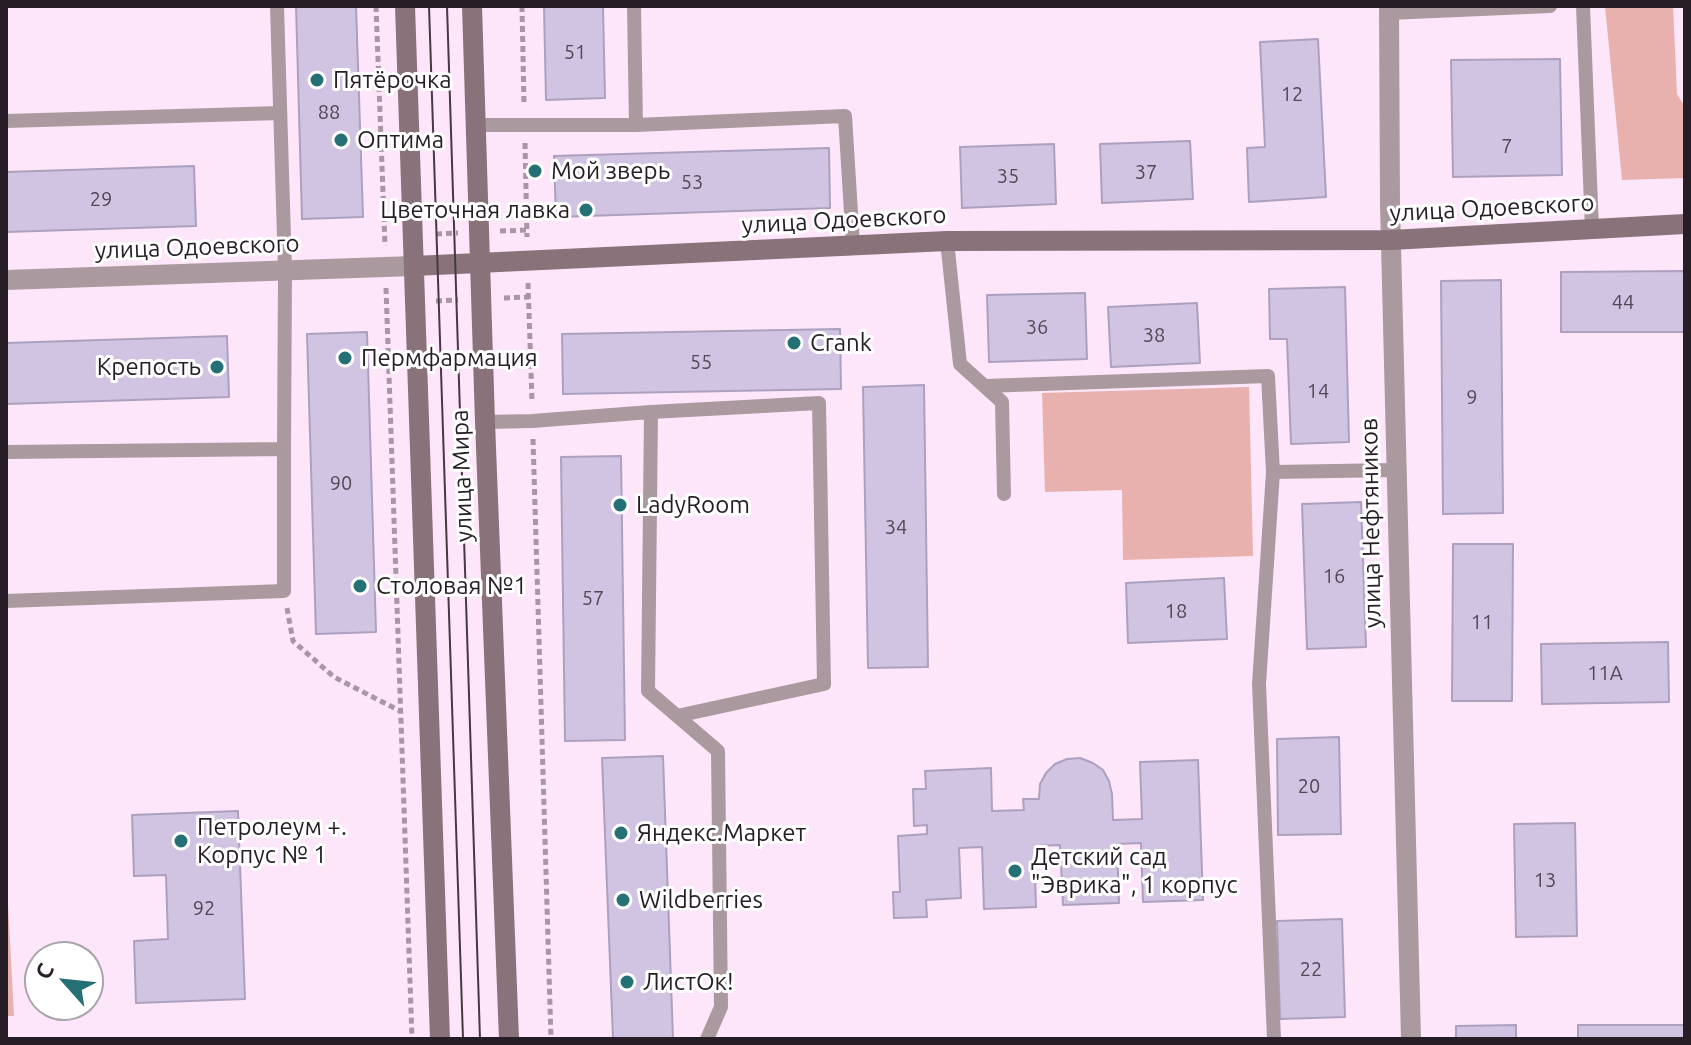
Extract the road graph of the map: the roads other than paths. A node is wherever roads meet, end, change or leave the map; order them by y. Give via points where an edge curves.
1 (277, 6) edge
2 (405, 6) edge
3 (472, 6) edge
4 (634, 6) edge
5 (1550, 6) edge
6 (1583, 6) edge
7 (1389, 9) edge
8 (280, 113) junction
9 (6, 121) edge
10 (476, 125) junction
11 (636, 125) junction
12 (1685, 224) edge
13 (1592, 229) junction
14 (1391, 240) junction
15 (947, 241) junction
16 (853, 245) junction
17 (480, 264) junction
18 (414, 266) junction
19 (285, 271) junction
20 (6, 280) edge
21 (985, 386) junction
22 (651, 412) junction
23 (485, 422) junction
24 (284, 449) junction
25 (6, 452) edge
26 (1396, 470) junction
27 (1273, 472) junction
28 (1004, 494) dead end
29 (6, 601) edge
30 (677, 716) junction
31 (440, 1039) edge
32 (509, 1039) edge
33 (707, 1039) edge
34 (1274, 1039) edge
35 (1411, 1039) edge

1 - 8 lane
2 - 18 main road, улица Мира
3 - 10 main road, улица Мира
4 - 11 lane
5 - 7 lane
6 - 13 lane
7 - 14 street, улица Нефтяников
8 - 9 lane
8 - 19 lane
10 - 11 lane
10 - 17 main road, улица Мира
11 - 16 lane via 845,116
12 - 13 main road, улица Одоевского
13 - 14 main road, улица Одоевского
14 - 15 main road, улица Одоевского
14 - 26 street, улица Нефтяников
15 - 16 main road, улица Одоевского
15 - 21 lane via 960,364
16 - 17 main road, улица Одоевского
17 - 18 main road, улица Одоевского
17 - 23 main road, улица Мира
18 - 19 street, улица Одоевского
18 - 31 main road, улица Мира
19 - 20 street, улица Одоевского
19 - 24 lane
21 - 27 lane via 1268,376
21 - 28 lane via 1002,402
22 - 23 lane
22 - 30 lane via 648,691
22 - 30 lane via 819,403 824,684
23 - 32 main road, улица Мира
24 - 25 lane
24 - 29 lane via 284,591
26 - 27 lane
26 - 35 street, улица Нефтяников
27 - 34 lane via 1259,684
30 - 33 lane via 718,751 721,1007

